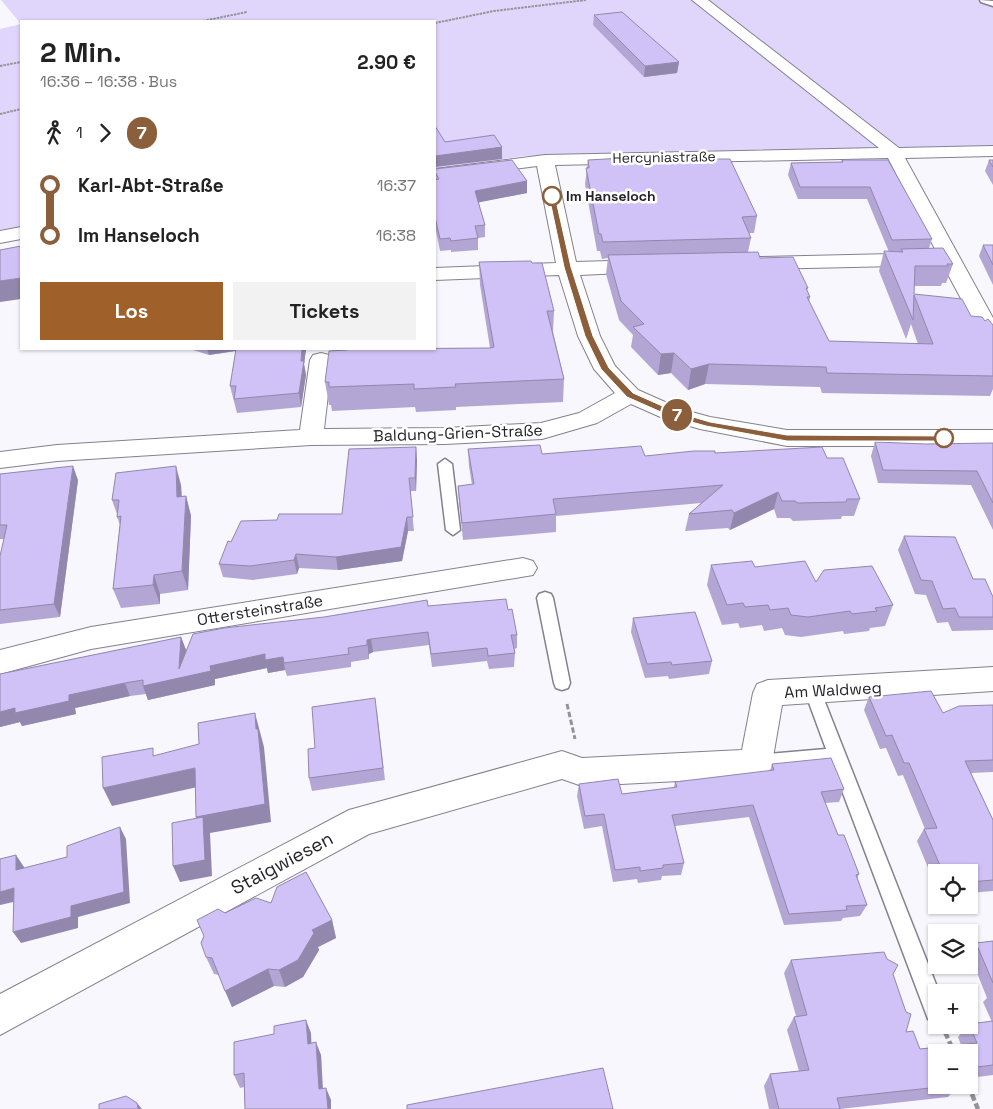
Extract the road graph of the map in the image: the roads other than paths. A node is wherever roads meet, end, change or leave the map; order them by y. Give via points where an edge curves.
1 (699, 0) edge
2 (984, 0) edge
3 (993, 4) edge
4 (893, 151) junction
5 (993, 151) edge
6 (545, 160) junction
7 (436, 174) edge
8 (20, 234) edge
9 (0, 237) edge
10 (950, 259) junction
11 (744, 263) edge
12 (666, 265) edge
13 (567, 267) junction
14 (436, 274) edge
15 (986, 308) edge
16 (993, 338) edge
17 (321, 360) dead end
18 (630, 395) junction
19 (311, 437) junction
20 (993, 438) edge
21 (0, 460) edge
22 (445, 464) dead end
23 (453, 530) dead end
24 (523, 568) dead end
25 (545, 598) dead end
26 (0, 662) edge
27 (993, 680) edge
28 (562, 684) road end
29 (813, 692) junction
30 (838, 756) junction
31 (756, 763) junction
32 (928, 990) edge
33 (0, 1016) edge

1 - 4 street
2 - 3 lane
4 - 5 street, Hercyniastraße
4 - 6 street, Hercyniastraße
4 - 10 street
6 - 7 street, Hercyniastraße
6 - 13 street
8 - 9 street
10 - 11 street
10 - 15 street
12 - 13 street
13 - 14 street
13 - 18 street via 589,336 605,369
15 - 16 street
17 - 19 street
18 - 19 street, Baldung-Grien-Straße via 588,418 542,431
18 - 20 street via 673,414 709,424 787,438
19 - 21 street, Baldung-Grien-Straße via 57,453
22 - 23 lane
24 - 26 street, Ottersteinstraße via 91,638
25 - 28 lane
27 - 29 street, Am Waldweg
29 - 30 lane
29 - 31 street, Am Waldweg via 768,693
30 - 31 lane
30 - 32 lane
31 - 33 street, Staigwiesen via 578,756 562,765 361,821

